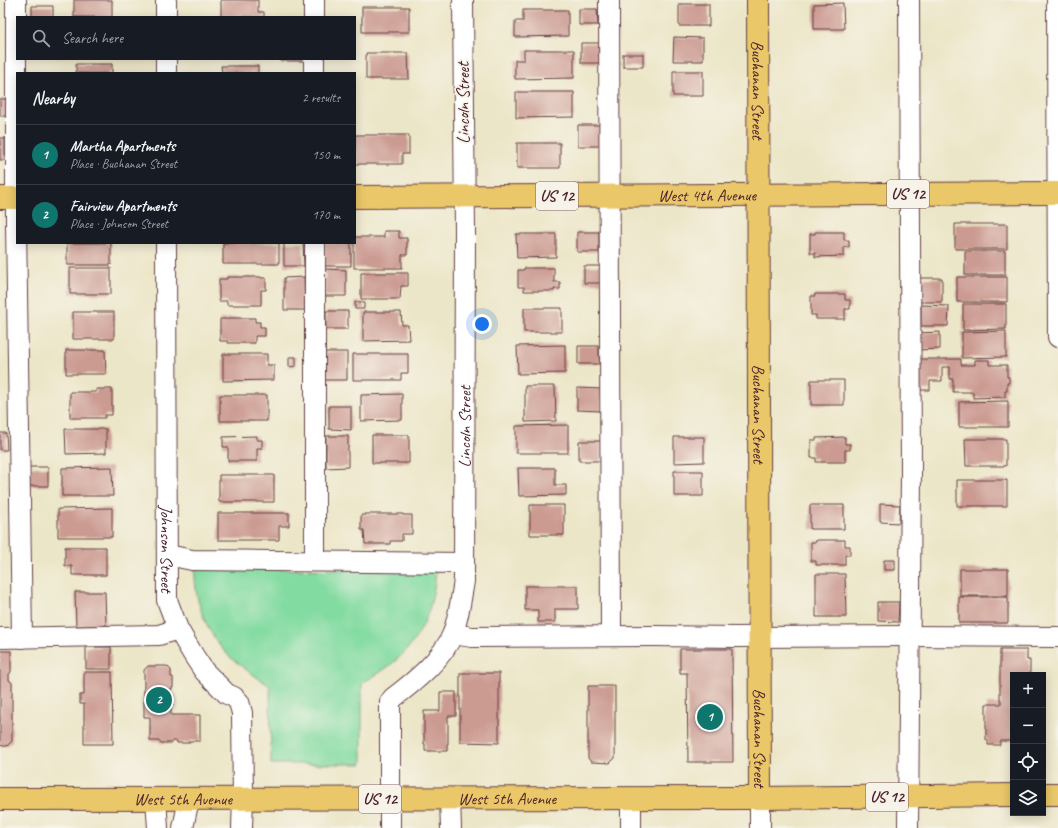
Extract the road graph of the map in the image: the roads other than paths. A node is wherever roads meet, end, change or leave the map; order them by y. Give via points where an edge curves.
1 (16, 0) edge
2 (166, 0) edge
3 (314, 0) edge
4 (463, 0) edge
5 (609, 0) edge
6 (758, 0) edge
7 (909, 0) edge
8 (1057, 0) edge
9 (166, 16) edge
10 (314, 16) edge
11 (166, 60) edge
12 (314, 60) edge
13 (166, 72) edge
14 (314, 72) edge
15 (1058, 193) edge
16 (910, 194) junction
17 (759, 195) junction
18 (464, 196) junction
19 (610, 196) junction
20 (356, 197) edge
21 (11, 198) edge
22 (166, 244) edge
23 (315, 244) edge
24 (1058, 337) edge
25 (168, 555) junction
26 (315, 561) junction
27 (464, 563) junction
28 (178, 629) junction
29 (453, 634) junction
30 (611, 636) junction
31 (909, 636) junction
32 (760, 637) junction
33 (1058, 637) edge
34 (0, 638) edge
35 (22, 638) junction
36 (1046, 794) edge
37 (1058, 794) edge
38 (1010, 795) edge
39 (908, 796) junction
40 (631, 798) junction
41 (760, 798) junction
42 (0, 799) edge
43 (156, 799) junction
44 (189, 799) junction
45 (243, 799) junction
46 (390, 799) junction
47 (450, 799) junction
48 (158, 828) edge
49 (183, 828) edge
50 (242, 828) edge
51 (390, 828) edge
52 (451, 828) edge
53 (631, 828) edge
54 (760, 828) edge
55 (908, 828) edge

1 - 21 street
2 - 9 street
3 - 10 street
4 - 18 street, Lincoln Street
5 - 19 street
6 - 17 main road, Buchanan Street
7 - 16 street
8 - 15 street
11 - 13 street
12 - 14 street
15 - 16 main road, West 4th Avenue / US 12
15 - 24 street
16 - 17 main road, West 4th Avenue / US 12
16 - 31 street
17 - 19 main road, West 4th Avenue / US 12
17 - 32 main road, Buchanan Street
18 - 19 main road, West 4th Avenue / US 12
18 - 20 main road, West 4th Avenue / US 12
18 - 27 street, Lincoln Street
19 - 30 street
21 - 35 street
22 - 25 street, Johnson Street
23 - 26 street
25 - 26 street via 192,560
25 - 28 street, Johnson Street via 167,600
26 - 27 street
27 - 29 street, Lincoln Street via 460,608
28 - 35 street via 159,635
28 - 45 street, Johnson Street via 204,671 227,694 234,697 241,707
29 - 30 street via 472,637
29 - 46 street, Lincoln Street via 421,675 390,702
30 - 32 street
31 - 32 street
31 - 33 street
31 - 39 street
32 - 41 main road, Buchanan Street
34 - 35 street
36 - 37 main road
38 - 39 main road, West 5th Avenue / US 12
39 - 41 main road, West 5th Avenue / US 12
39 - 55 street
40 - 41 main road, West 5th Avenue / US 12
40 - 47 main road, West 5th Avenue / US 12
40 - 53 street
41 - 54 street, Buchanan Street
42 - 43 main road, West 5th Avenue / US 12
43 - 44 main road, West 5th Avenue / US 12
43 - 48 street
44 - 45 main road, West 5th Avenue / US 12
44 - 49 street
45 - 46 main road, West 5th Avenue / US 12
45 - 50 street, Johnson Street
46 - 47 main road, West 5th Avenue / US 12
46 - 51 street, Lincoln Street
47 - 52 street

